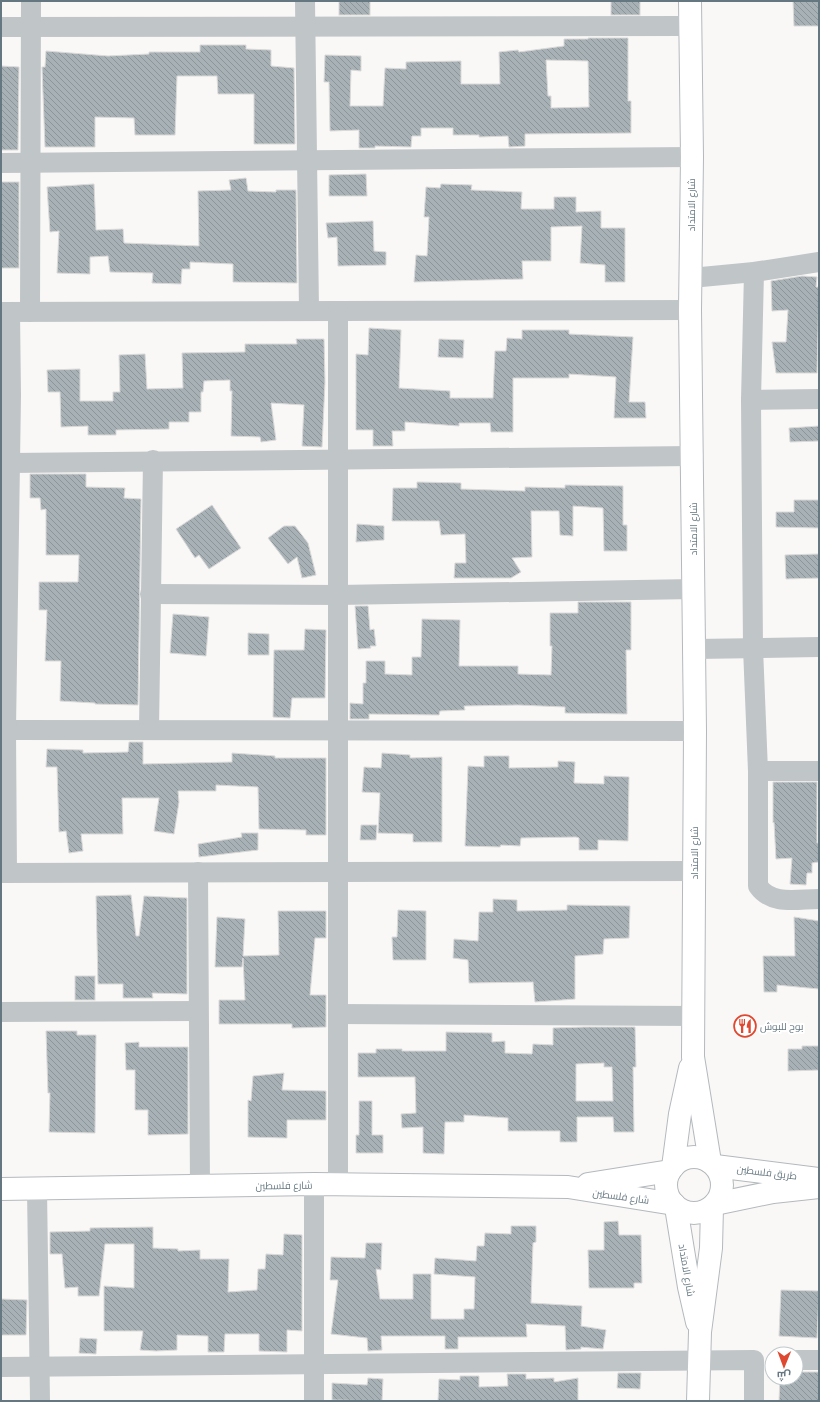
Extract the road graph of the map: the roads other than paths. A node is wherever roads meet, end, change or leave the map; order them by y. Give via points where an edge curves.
1 (31, 1) edge
2 (305, 1) edge
3 (690, 1) edge
4 (305, 26) junction
5 (690, 26) junction
6 (1, 27) edge
7 (31, 27) junction
8 (692, 157) junction
9 (307, 160) junction
10 (1, 163) edge
11 (32, 163) junction
12 (819, 262) edge
13 (754, 272) junction
14 (691, 278) junction
15 (690, 310) junction
16 (309, 311) junction
17 (338, 311) junction
18 (5, 312) edge
19 (30, 312) junction
20 (819, 399) edge
21 (751, 400) junction
22 (693, 456) junction
23 (338, 458) junction
24 (153, 460) junction
25 (9, 463) junction
26 (694, 589) junction
27 (150, 594) junction
28 (338, 595) junction
29 (5, 603) edge
30 (819, 647) edge
31 (753, 648) junction
32 (695, 649) junction
33 (6, 730) junction
34 (149, 730) junction
35 (338, 730) junction
36 (695, 731) junction
37 (758, 771) junction
38 (819, 771) edge
39 (693, 871) junction
40 (198, 872) junction
41 (338, 872) junction
42 (4, 873) edge
43 (819, 899) edge
44 (198, 1011) junction
45 (1, 1012) edge
46 (338, 1014) junction
47 (694, 1016) junction
48 (693, 1057) junction
49 (713, 1164) junction
50 (672, 1169) junction
51 (819, 1179) edge
52 (314, 1184) junction
53 (338, 1184) junction
54 (200, 1186) junction
55 (568, 1187) junction
56 (819, 1187) edge
57 (1, 1189) edge
58 (37, 1189) junction
59 (675, 1206) junction
60 (714, 1206) junction
61 (700, 1332) junction
62 (763, 1360) edge
63 (804, 1360) edge
64 (819, 1360) edge
65 (698, 1361) junction
66 (314, 1364) junction
67 (1, 1366) edge
68 (39, 1366) junction
69 (40, 1401) edge
70 (314, 1401) edge
71 (698, 1401) edge
72 (754, 1401) edge

1 - 7 street
2 - 4 street
3 - 5 street, شارع الامتداد
4 - 5 street
4 - 7 street
4 - 9 street
5 - 8 street, شارع الامتداد
6 - 7 street
7 - 11 street
8 - 9 street
8 - 14 street, شارع الامتداد
9 - 11 street
9 - 16 street
10 - 11 street
11 - 19 street
12 - 13 street
13 - 14 street
13 - 21 street
14 - 15 street, شارع الامتداد
15 - 17 street
15 - 22 street, شارع الامتداد
16 - 17 street
16 - 19 street
17 - 23 street
18 - 19 street
18 - 25 street via 11,395
20 - 21 street
21 - 31 street
22 - 23 street
22 - 26 street, شارع الامتداد
23 - 24 street
23 - 28 street
24 - 25 street
24 - 27 street
25 - 29 street
26 - 28 street
26 - 32 street, شارع الامتداد
27 - 28 street
27 - 34 street
28 - 35 street
29 - 33 street
30 - 31 street
31 - 32 street
31 - 37 street
32 - 36 street, شارع الامتداد
33 - 34 street
33 - 42 street
34 - 35 street
35 - 36 street
35 - 41 street
36 - 39 street, شارع الامتداد
37 - 38 street
37 - 43 street via 758,886 764,894 773,899
39 - 41 street
39 - 47 street, شارع الامتداد
40 - 41 street
40 - 42 street
40 - 44 street
41 - 46 street
44 - 45 street
44 - 54 street
46 - 47 street
46 - 53 street
47 - 48 street, شارع الامتداد
48 - 49 street, شارع الامتداد
48 - 50 street, شارع الامتداد via 680,1114
49 - 50 street via 691,1158 678,1163
49 - 51 street, طريق فلسطين
49 - 60 street via 722,1178 719,1199
50 - 55 street, شارع فلسطين
50 - 59 street via 666,1184 667,1192
52 - 53 street, شارع فلسطين
52 - 54 street, شارع فلسطين
52 - 66 street
53 - 55 street, شارع فلسطين
54 - 58 street, شارع فلسطين
55 - 59 street, شارع فلسطين
56 - 60 street via 773,1192
57 - 58 street, شارع فلسطين
58 - 68 street
59 - 60 street via 694,1213
59 - 61 street, شارع الامتداد via 689,1287
60 - 61 street, شارع الامتداد
61 - 65 street, شارع الامتداد
62 - 65 street
62 - 72 street
63 - 64 street
65 - 66 street
65 - 71 street, شارع الامتداد
66 - 68 street
66 - 70 street
67 - 68 street
68 - 69 street

